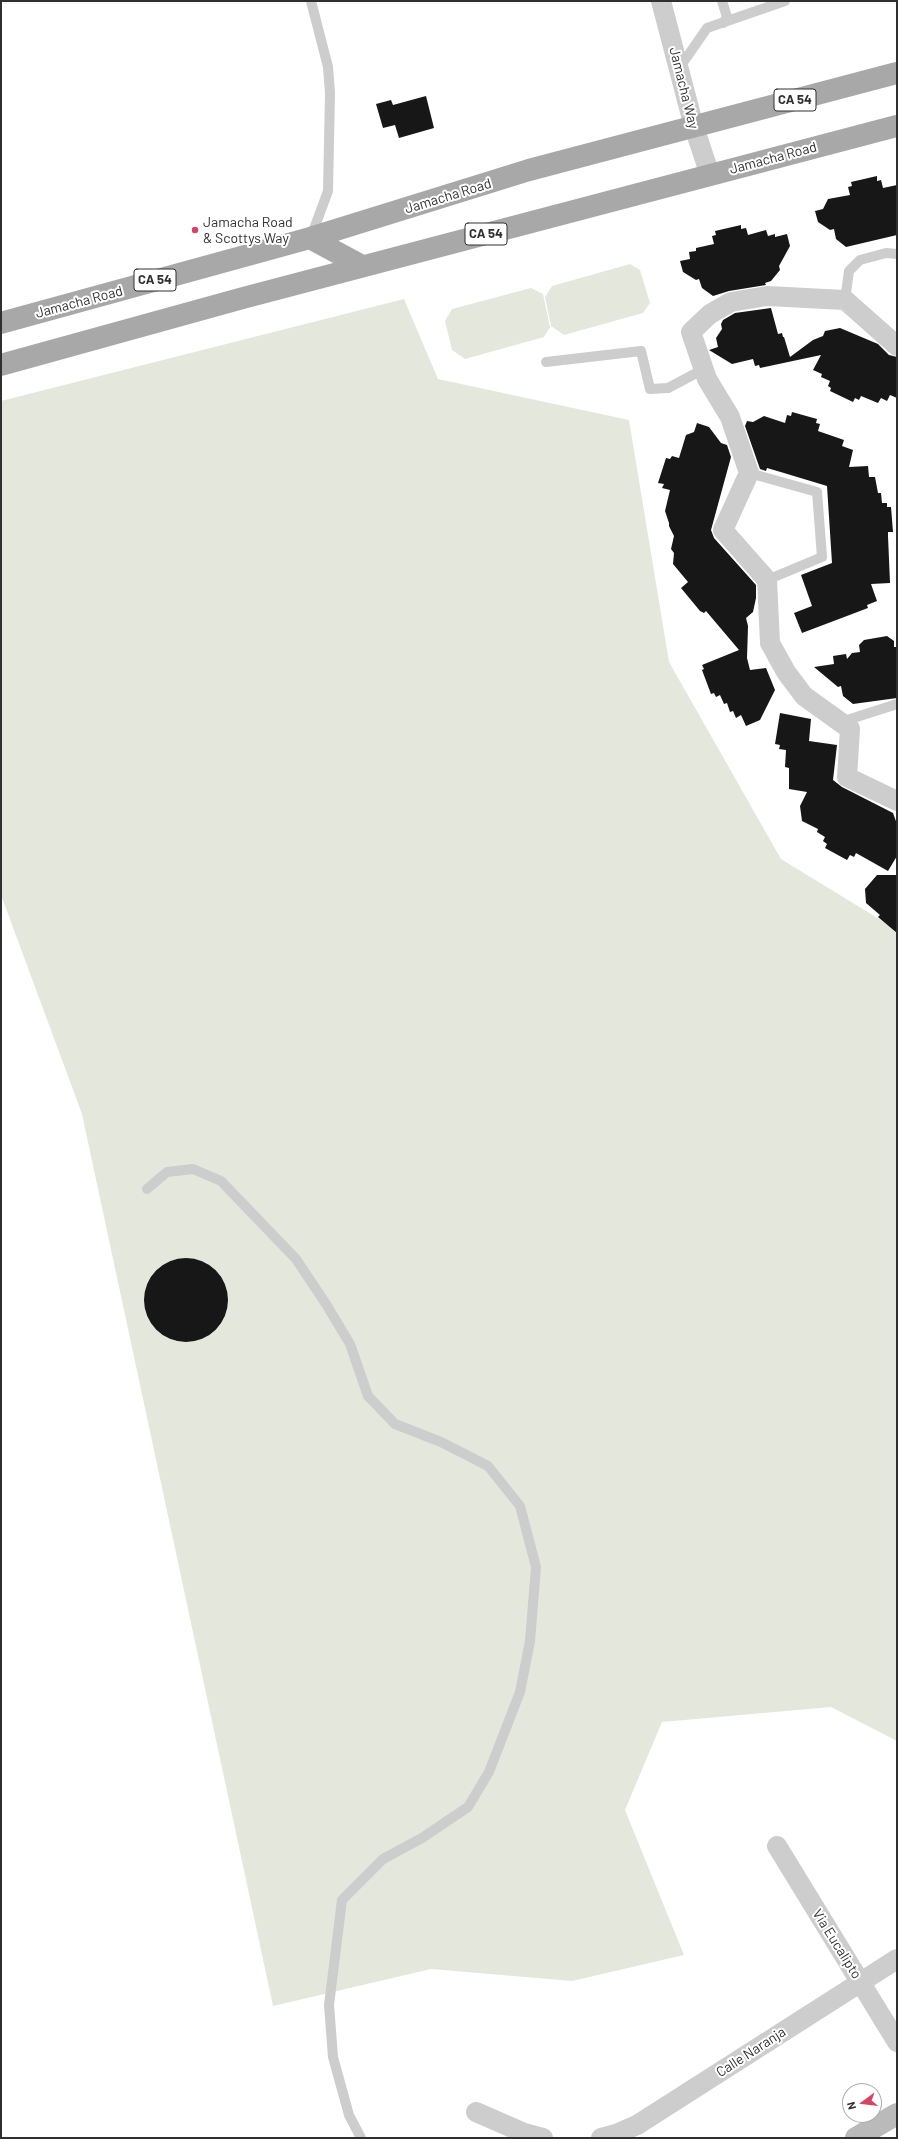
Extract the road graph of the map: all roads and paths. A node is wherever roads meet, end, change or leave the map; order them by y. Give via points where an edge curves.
1 (311, 1) edge
2 (661, 1) edge
3 (722, 1) edge
4 (785, 1) edge
5 (723, 23) junction
6 (680, 67) junction
7 (897, 74) edge
8 (897, 126) edge
9 (694, 127) junction
10 (710, 175) junction
11 (310, 238) junction
12 (897, 254) edge
13 (362, 266) junction
14 (844, 300) junction
15 (1, 323) edge
16 (897, 346) edge
17 (546, 362) dead end
18 (1, 365) edge
19 (705, 374) junction
20 (749, 473) junction
21 (767, 580) junction
22 (897, 704) edge
23 (841, 722) junction
24 (897, 801) edge
25 (147, 1190) dead end
26 (776, 1846) dead end
27 (897, 1959) edge
28 (861, 1982) junction
29 (897, 2042) edge
30 (476, 2112) dead end
31 (897, 2114) edge
32 (361, 2138) edge
33 (543, 2138) edge
34 (601, 2138) edge
35 (856, 2138) edge

1 - 11 lane via 328,67 330,99 328,191
2 - 6 street, Jamacha Way
3 - 5 lane via 727,17
4 - 5 lane
5 - 6 lane via 707,28
6 - 9 street, Jamacha Way
7 - 9 main road, Jamacha Road / CA 54
8 - 10 main road, Jamacha Road / CA 54
9 - 10 street, Jamacha Way
9 - 11 main road, Jamacha Road / CA 54 via 529,170
10 - 13 main road, Jamacha Road / CA 54
11 - 13 main road
11 - 15 main road, Jamacha Road / CA 54
12 - 14 lane via 886,253 860,260 849,271
13 - 18 main road, Jamacha Road / CA 54
14 - 16 street
14 - 19 street via 767,296 731,302 710,314 691,332
17 - 19 lane via 641,351 650,389 668,388
19 - 20 street via 730,417
20 - 21 street via 723,530
20 - 21 lane via 817,492 822,557
21 - 23 street via 770,643 786,672 804,696
22 - 23 lane
23 - 24 street via 850,729 847,778
25 - 32 lane via 167,1172 193,1168 221,1181 300,1266 326,1304 350,1344 368,1396 395,1424 441,1442 488,1466 520,1506 536,1567 530,1641 520,1692 489,1772 468,1807 422,1838 383,1859 342,1900 329,2005 333,2057 349,2115
26 - 28 street, Via Eucalipto
27 - 28 street, Calle Naranja
28 - 29 street, Via Eucalipto
28 - 34 street, Calle Naranja via 636,2125
30 - 33 street via 524,2133
31 - 35 street

